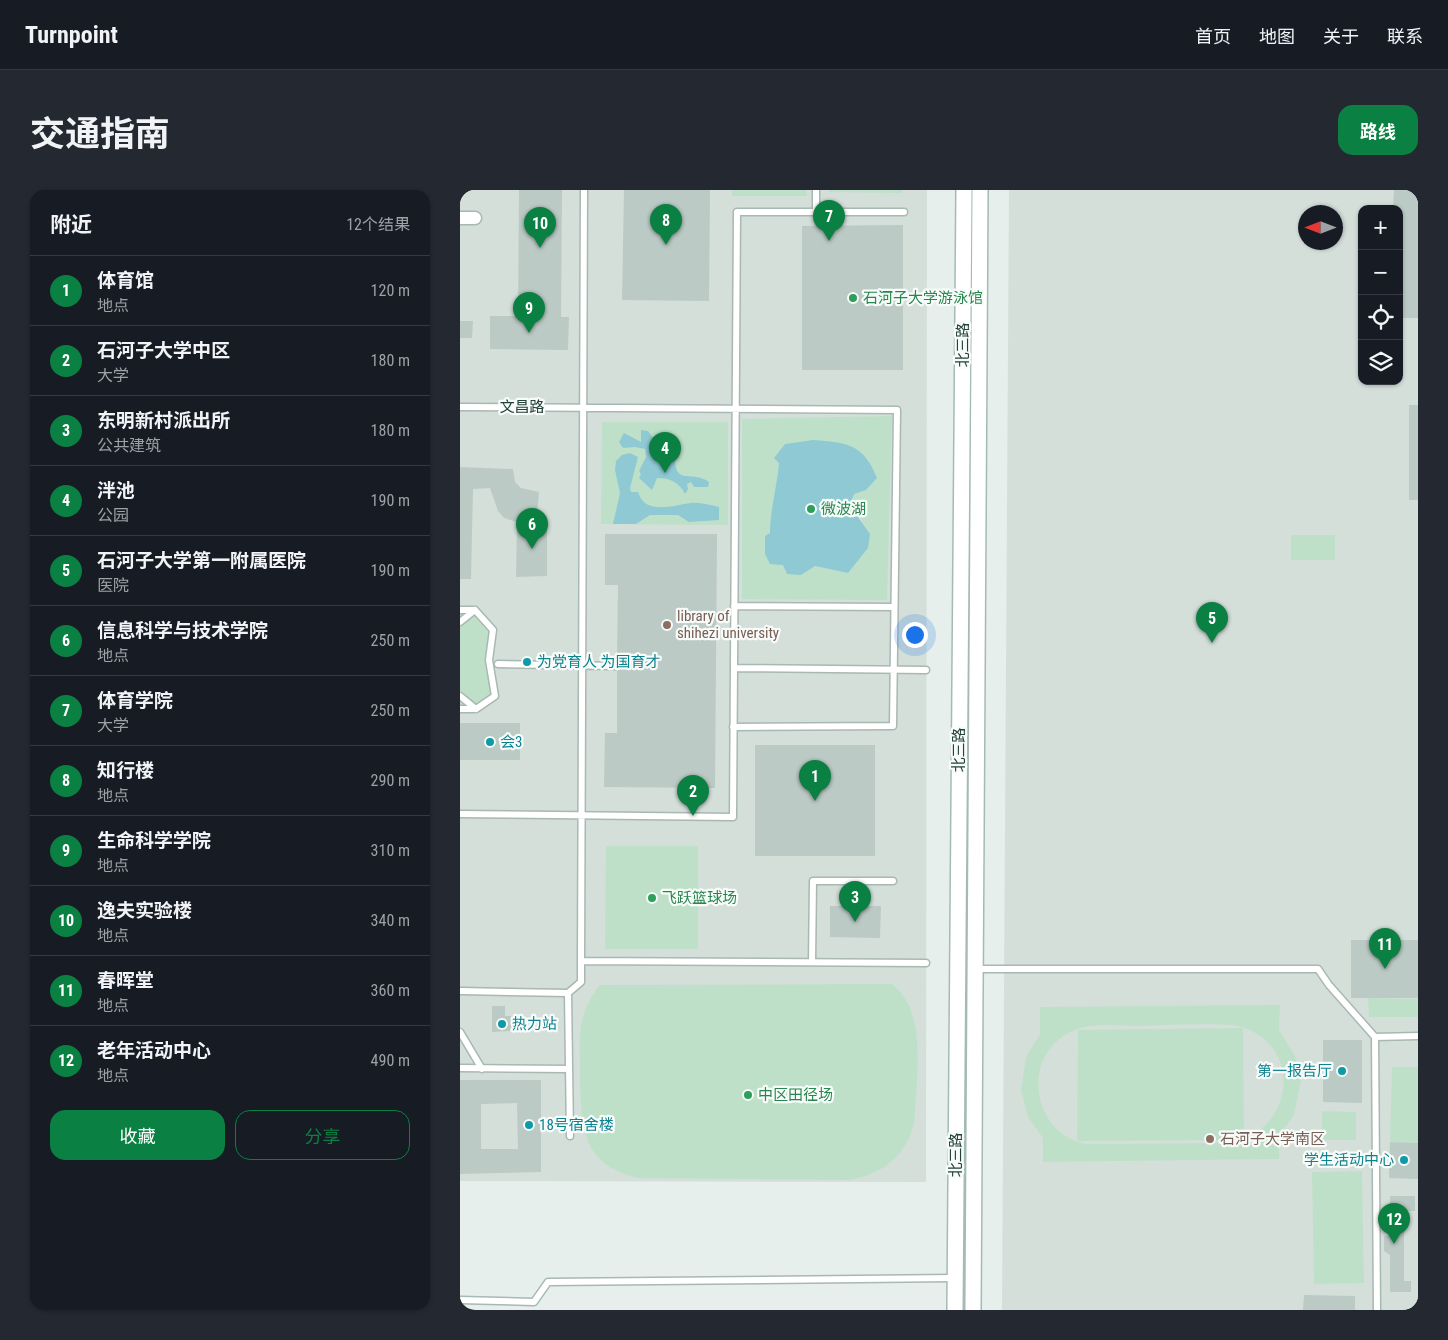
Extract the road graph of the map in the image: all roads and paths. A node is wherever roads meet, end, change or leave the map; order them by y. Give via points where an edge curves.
1 (584, 190) edge
2 (816, 190) edge
3 (964, 190) edge
4 (980, 190) edge
5 (816, 212) junction
6 (904, 212) dead end
7 (460, 218) edge
8 (475, 218) dead end
9 (460, 407) edge
10 (584, 407) junction
11 (736, 411) junction
12 (734, 606) junction
13 (894, 607) junction
14 (460, 610) edge
15 (475, 610) junction
16 (460, 622) edge
17 (498, 664) dead end
18 (582, 665) junction
19 (617, 666) dead end
20 (734, 668) junction
21 (893, 670) junction
22 (926, 670) dead end
23 (460, 696) edge
24 (460, 709) edge
25 (476, 709) junction
26 (734, 727) junction
27 (460, 814) edge
28 (581, 816) junction
29 (893, 881) dead end
30 (581, 961) junction
31 (812, 962) junction
32 (926, 963) dead end
33 (976, 969) junction
34 (460, 991) edge
35 (568, 993) junction
36 (460, 1033) edge
37 (1375, 1036) junction
38 (1418, 1036) edge
39 (460, 1068) edge
40 (482, 1068) junction
41 (569, 1069) junction
42 (570, 1136) dead end
43 (955, 1278) junction
44 (460, 1300) edge
45 (955, 1310) edge
46 (973, 1310) edge
47 (1377, 1310) edge

1 - 10 lane
2 - 5 lane
3 - 43 main road, 北三路
4 - 33 main road, 北三路
5 - 6 lane
5 - 11 lane via 737,212
7 - 8 street
9 - 10 lane, 文昌路
10 - 11 lane, 文昌路
10 - 18 lane
11 - 12 lane
11 - 13 lane, 文昌路 via 897,410
12 - 13 lane
12 - 20 lane
13 - 21 lane
14 - 15 lane
15 - 16 lane
15 - 25 lane via 493,630 489,660 495,696
17 - 18 lane
18 - 19 lane
18 - 28 lane
20 - 21 lane
20 - 26 lane
21 - 22 lane
21 - 26 lane via 893,726
23 - 25 lane
24 - 25 lane
26 - 28 lane via 733,817
27 - 28 lane
28 - 30 lane
29 - 31 lane via 813,881
30 - 31 lane
30 - 35 lane via 581,982
31 - 32 lane
33 - 37 lane via 1318,969
33 - 46 main road, 北三路
34 - 35 lane
35 - 41 lane
36 - 40 lane
37 - 38 lane
37 - 47 lane
39 - 40 lane
40 - 41 lane
41 - 42 lane
43 - 44 lane via 548,1282 534,1302
43 - 45 main road, 北三路

